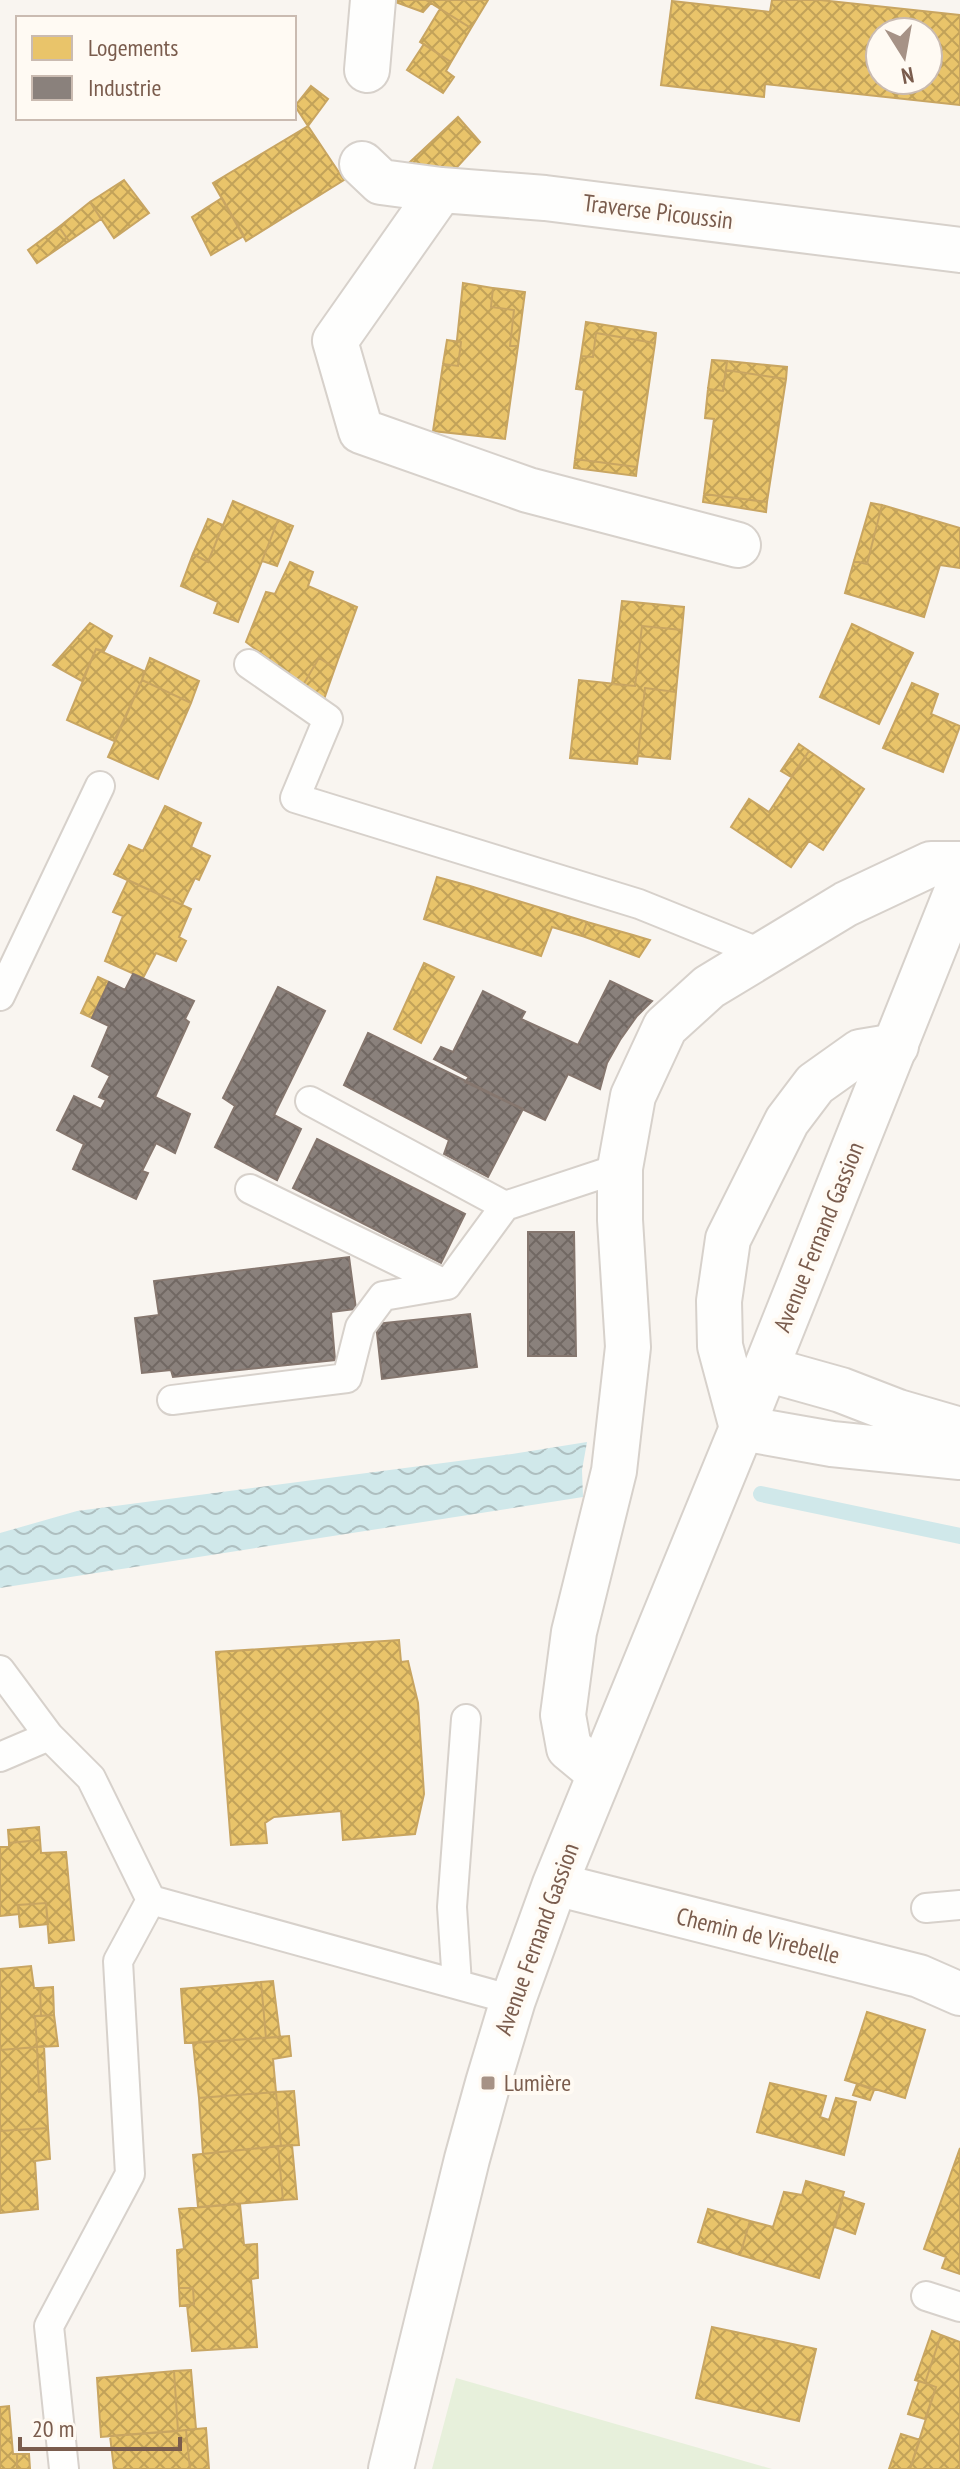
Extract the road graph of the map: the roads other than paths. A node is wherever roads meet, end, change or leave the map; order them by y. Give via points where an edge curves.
1 (373, 0) edge
2 (367, 70) dead end
3 (362, 164) dead end
4 (441, 190) junction
5 (960, 250) edge
6 (738, 545) dead end
7 (249, 664) dead end
8 (100, 786) dead end
9 (960, 864) edge
10 (960, 883) edge
11 (763, 954) junction
12 (0, 996) edge
13 (896, 1046) junction
14 (310, 1101) dead end
15 (620, 1168) junction
16 (250, 1189) dead end
17 (505, 1206) junction
18 (447, 1285) junction
19 (766, 1369) junction
20 (172, 1400) dead end
21 (742, 1428) junction
22 (960, 1430) edge
23 (960, 1457) edge
24 (0, 1670) edge
25 (466, 1719) dead end
26 (49, 1736) junction
27 (0, 1757) edge
28 (599, 1773) junction
29 (555, 1884) junction
30 (151, 1900) junction
31 (960, 1905) edge
32 (926, 1908) dead end
33 (457, 1984) junction
34 (960, 1994) edge
35 (513, 2000) junction
36 (926, 2296) dead end
37 (960, 2307) edge
38 (64, 2469) edge
39 (391, 2469) edge

1 - 2 street
3 - 4 street, Traverse Picoussin via 381,182
4 - 5 street, Traverse Picoussin
4 - 6 street via 335,341 361,431 528,490
7 - 11 lane via 328,719 295,798 639,904
8 - 12 lane
9 - 11 street via 931,864 846,904
10 - 13 street, Avenue Fernand Gassion
11 - 15 street via 709,987 665,1027 633,1096
13 - 19 street, Avenue Fernand Gassion
13 - 21 street via 860,1052 815,1084 787,1121 728,1239 719,1301 720,1346
14 - 17 lane
15 - 17 lane
15 - 28 street via 628,1347 614,1471 574,1632 563,1715 569,1748
16 - 18 lane
17 - 18 lane
18 - 20 lane via 383,1296 360,1327 347,1378
19 - 21 street, Avenue Fernand Gassion
19 - 22 street
21 - 23 street
21 - 28 street, Avenue Fernand Gassion
24 - 26 lane
25 - 33 lane via 452,1907
26 - 27 lane
26 - 30 lane via 91,1778
28 - 29 street, Avenue Fernand Gassion
29 - 34 street, Chemin de Virebelle via 919,1976
29 - 35 street, Avenue Fernand Gassion
30 - 33 lane
30 - 38 lane via 118,1961 130,2174 49,2326
31 - 32 lane
33 - 35 lane
35 - 39 street, Avenue Fernand Gassion via 467,2159
36 - 37 lane

